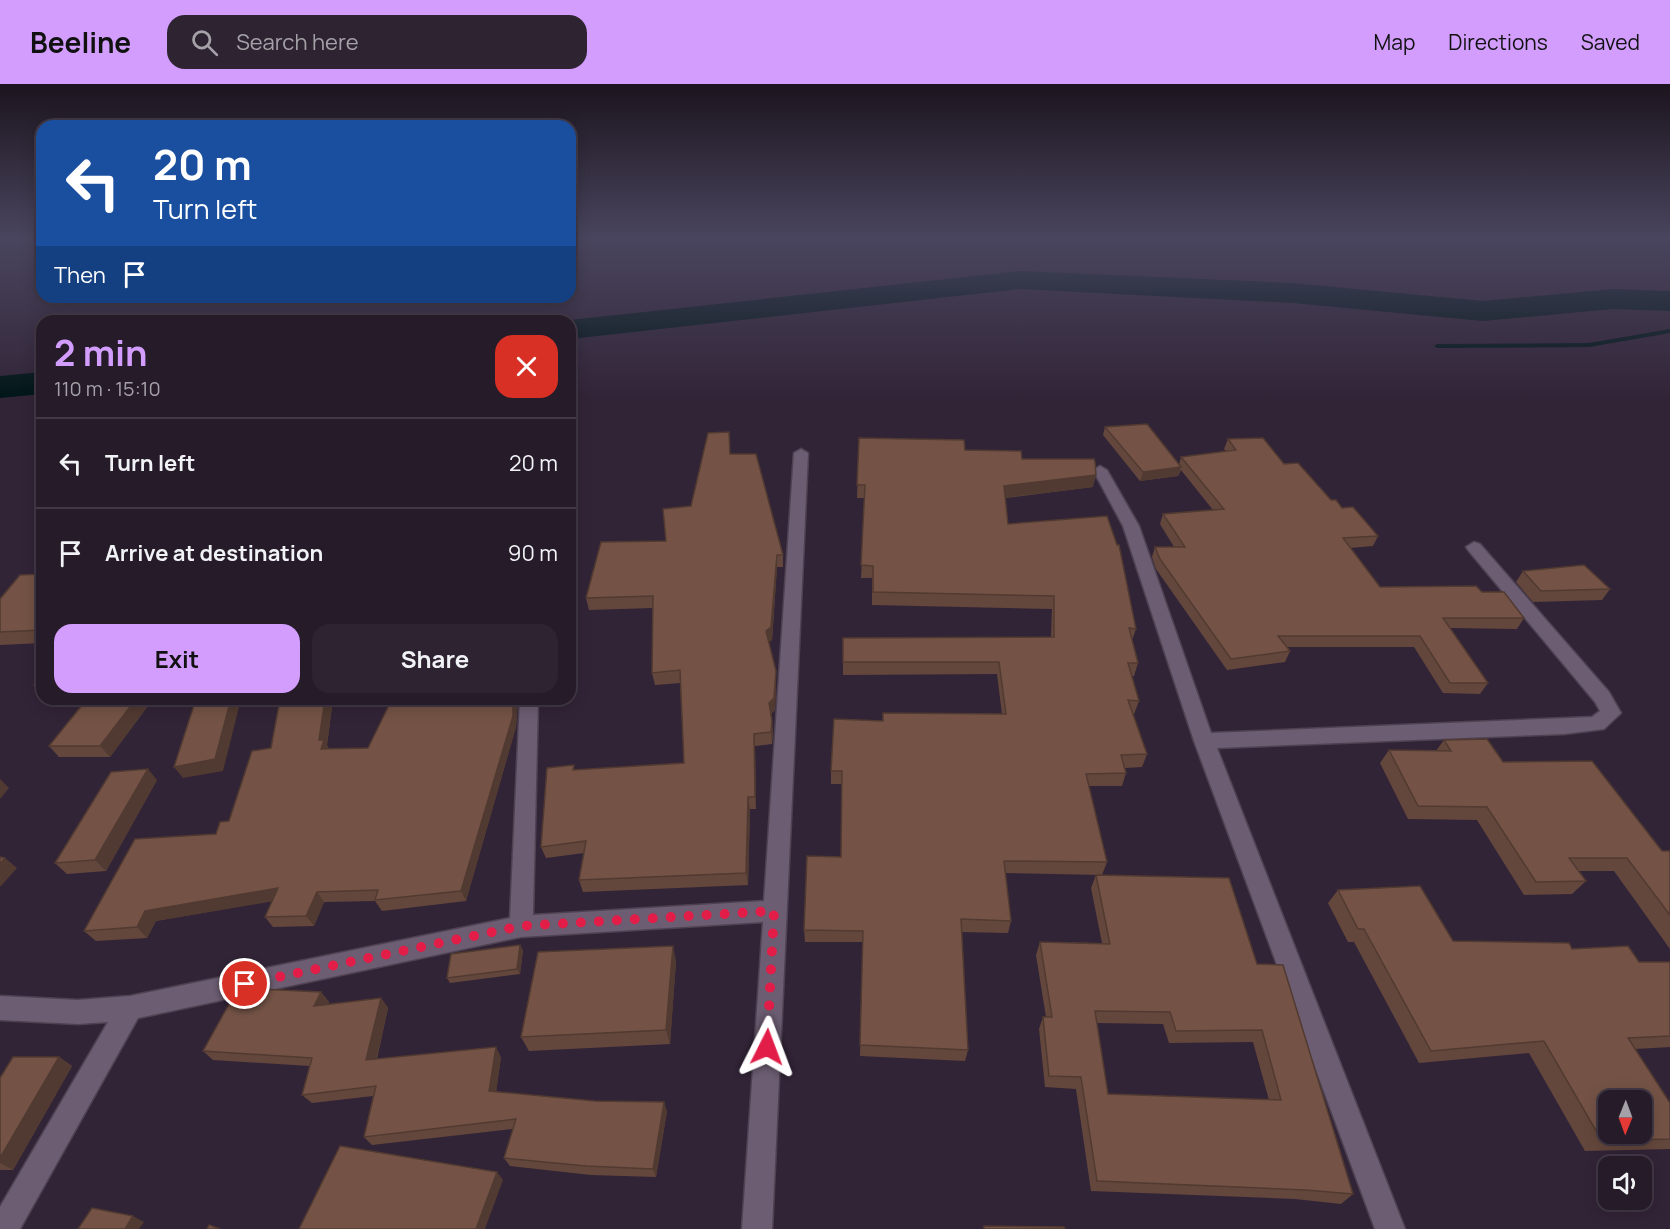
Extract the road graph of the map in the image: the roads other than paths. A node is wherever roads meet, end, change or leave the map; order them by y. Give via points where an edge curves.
1 (801, 453) dead end
2 (1100, 470) dead end
3 (1474, 547) dead end
4 (529, 705) edge
5 (1204, 741) junction
6 (774, 911) junction
7 (521, 926) junction
8 (0, 1008) edge
9 (130, 1008) junction
10 (4, 1229) edge
11 (757, 1229) edge
12 (1390, 1229) edge

1 - 6 street
2 - 5 street via 1131,526
3 - 5 street via 1602,696 1611,713 1597,724
4 - 7 street
5 - 12 street
6 - 7 street
6 - 11 street
7 - 9 street
8 - 9 street via 78,1012
9 - 10 street

